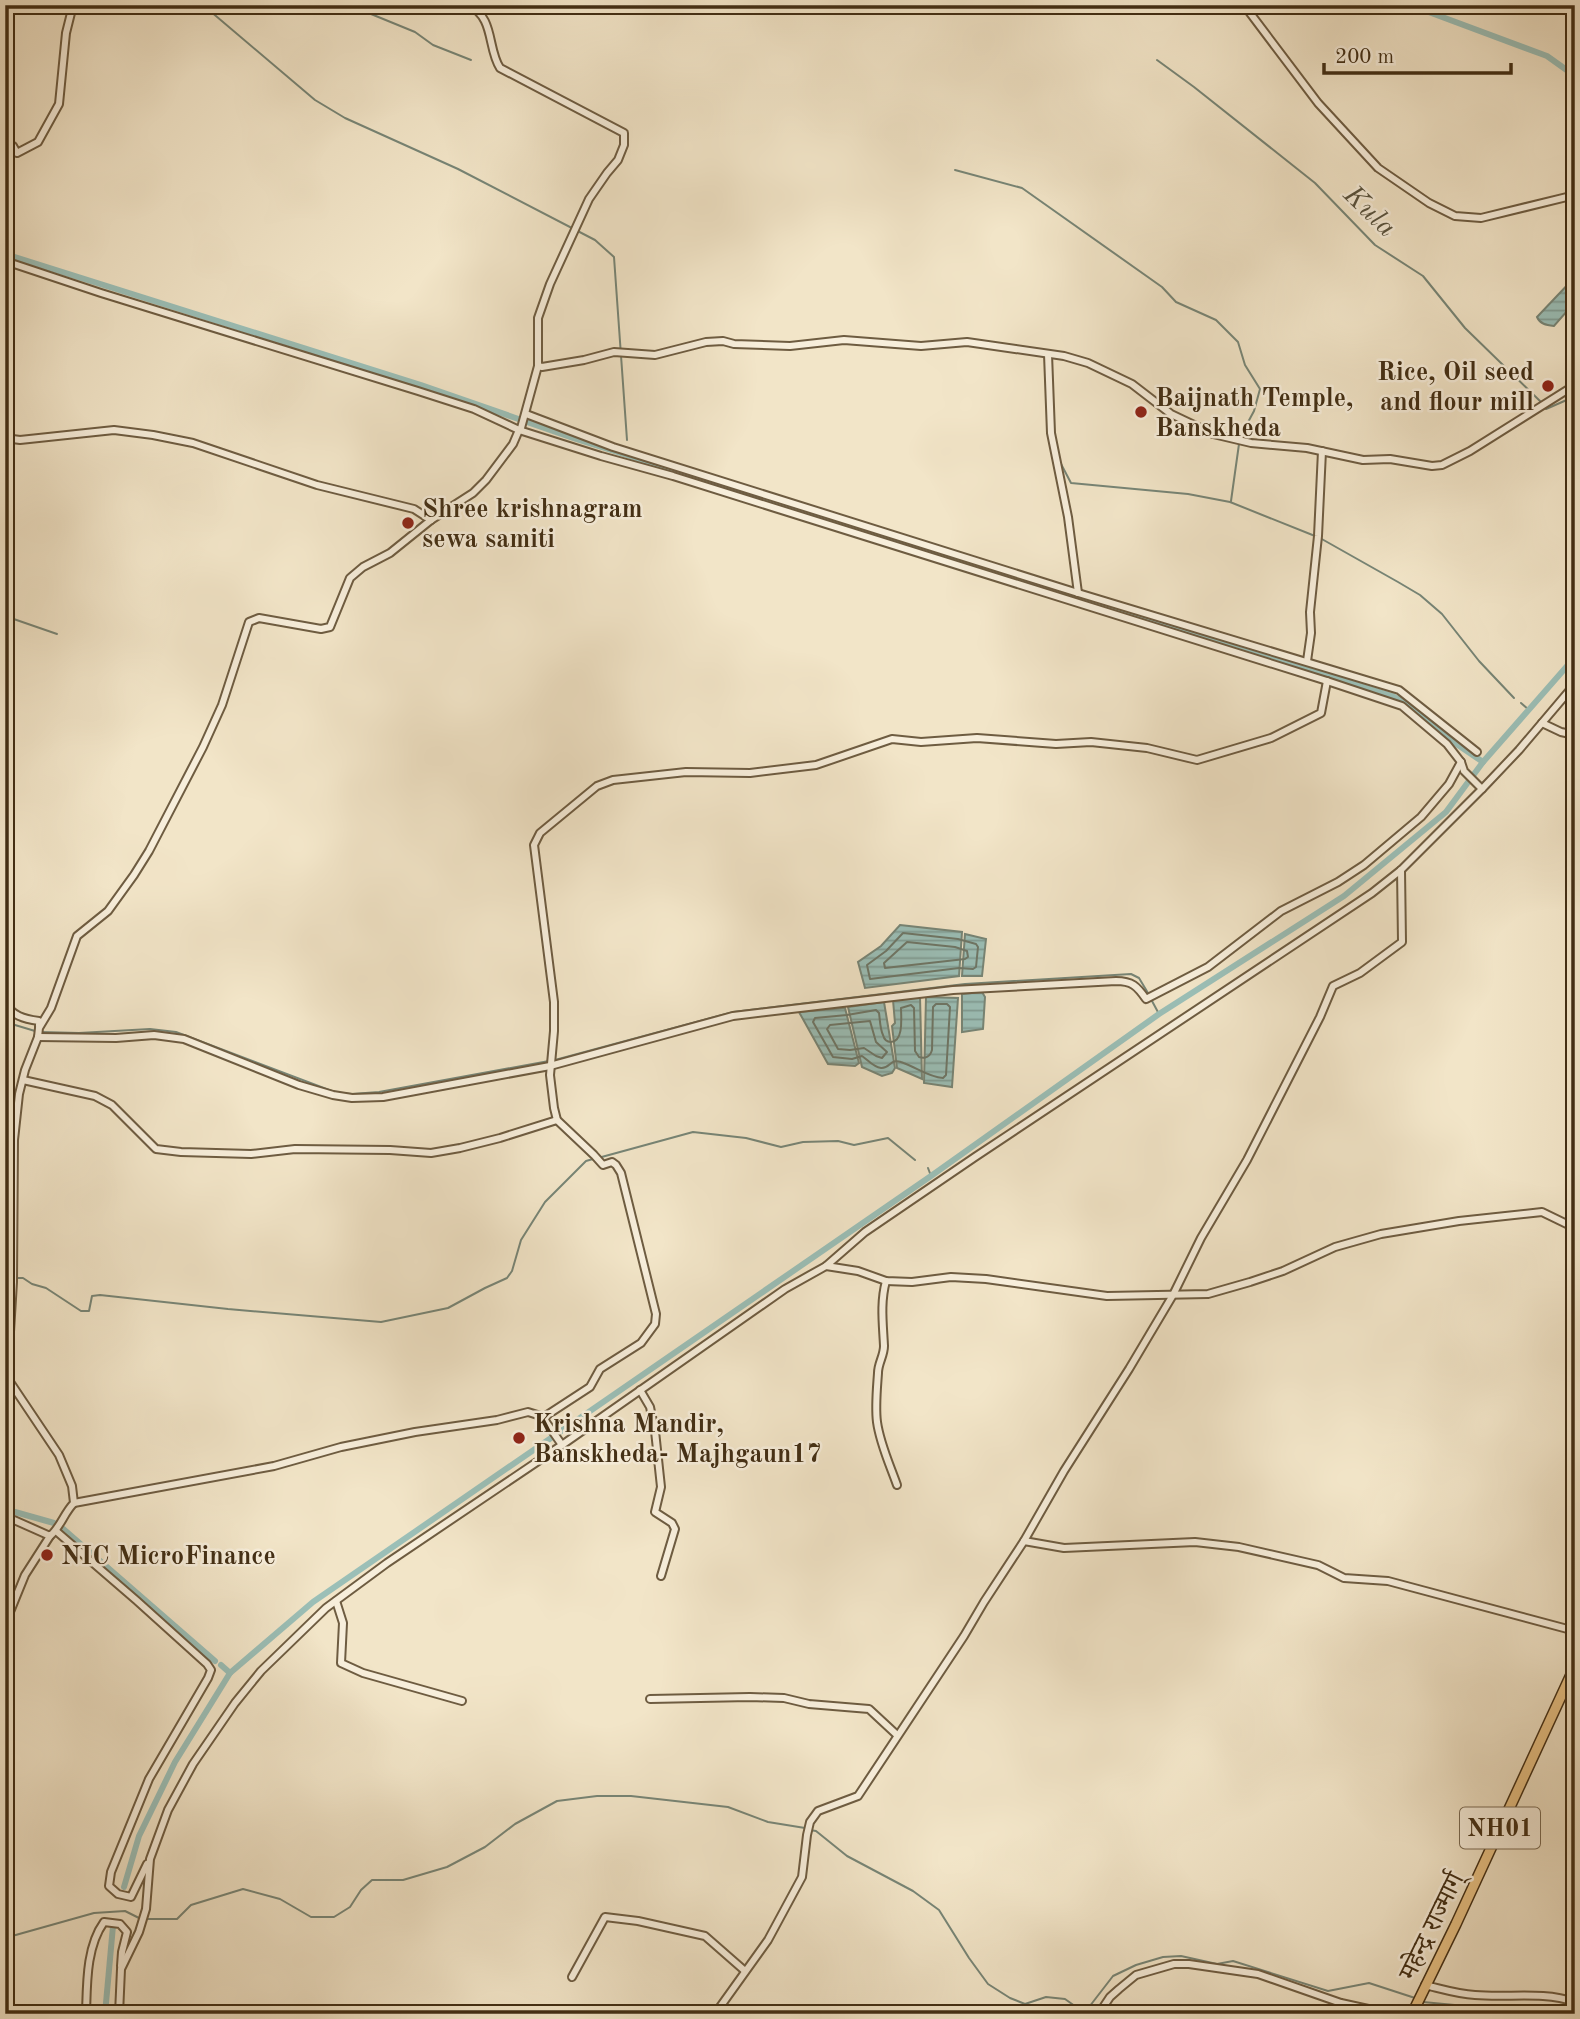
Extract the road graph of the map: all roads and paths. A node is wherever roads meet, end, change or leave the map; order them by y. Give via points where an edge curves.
1 (73, 5) edge
2 (468, 5) edge
3 (1244, 5) edge
4 (5, 150) edge
5 (1575, 195) edge
6 (5, 261) edge
7 (1048, 354) junction
8 (538, 366) junction
9 (1575, 385) edge
10 (526, 414) junction
11 (520, 429) junction
12 (5, 438) edge
13 (1322, 451) junction
14 (431, 520) junction
15 (1078, 593) junction
16 (1307, 662) junction
17 (1327, 681) junction
18 (1575, 684) edge
19 (1542, 723) junction
20 (1575, 735) edge
21 (1477, 752) dead end
22 (1461, 762) junction
23 (1482, 789) junction
24 (1401, 870) junction
25 (5, 1002) edge
26 (40, 1028) junction
27 (38, 1037) junction
28 (550, 1062) junction
29 (23, 1080) junction
30 (558, 1120) junction
31 (1575, 1228) edge
32 (826, 1266) junction
33 (886, 1281) junction
34 (1173, 1295) junction
35 (7, 1373) edge
36 (640, 1390) junction
37 (546, 1420) junction
38 (562, 1445) junction
39 (898, 1485) dead end
40 (74, 1503) junction
41 (5, 1520) edge
42 (53, 1534) junction
43 (1024, 1541) junction
44 (661, 1576) dead end
45 (336, 1601) junction
46 (5, 1625) edge
47 (1575, 1631) edge
48 (1575, 1666) edge
49 (650, 1699) dead end
50 (462, 1701) dead end
51 (897, 1735) junction
52 (150, 1859) junction
53 (121, 1969) junction
54 (745, 1971) junction
55 (572, 1977) dead end
56 (1424, 1987) junction
57 (1575, 2002) edge
58 (1414, 2009) edge
59 (86, 2014) edge
60 (119, 2014) edge
61 (715, 2014) edge
62 (1097, 2014) edge
63 (1391, 2014) edge
64 (1465, 2014) edge

1 - 4 street via 59,104 38,142 18,153 13,146
2 - 8 street via 484,17 500,68 624,133 618,160 589,199 550,284 538,318
3 - 5 street via 1318,103 1378,168 1429,204 1455,216 1481,218
6 - 11 street via 474,409
7 - 8 street via 967,342 921,346 844,340 790,346 723,341 655,355 614,352
7 - 13 street via 1110,371 1171,414 1213,434
7 - 15 street via 1051,433
8 - 10 street
9 - 13 street via 1442,465 1363,460
10 - 11 street
10 - 15 street via 613,447
11 - 14 street via 486,480
11 - 17 street
12 - 14 street via 114,430 153,435 414,509
13 - 16 street
14 - 26 street via 350,578 331,627 259,618 250,622 203,747 134,875 108,911 77,936
15 - 16 street
16 - 21 street via 1399,690
17 - 22 street via 1402,706
17 - 28 street via 1321,713 1271,738 1197,760 1091,742 892,739 816,765 750,773 673,773 597,786 540,833 534,845 554,1002
18 - 19 street
19 - 20 street
19 - 23 street
22 - 23 street
22 - 28 street via 1421,817 1364,864 1281,911 1208,967 1146,999 1128,981 953,990 733,1016
23 - 24 street
24 - 32 street via 886,1218
24 - 34 street via 1402,942 1334,986
25 - 26 street via 17,1016 39,1021
26 - 27 street
27 - 28 street via 154,1035 184,1040 299,1085 352,1098 383,1097
27 - 29 street
28 - 30 street
29 - 30 street via 94,1096 112,1105 156,1149 181,1152 430,1153
29 - 35 street via 14,1140
30 - 37 street via 603,1165 617,1165 656,1314 655,1324 641,1343 600,1369 590,1387
31 - 34 street via 1542,1212 1381,1234 1335,1247 1250,1282 1208,1294
32 - 33 street
32 - 36 street via 785,1289
33 - 34 street via 951,1277 1107,1296
33 - 39 street via 877,1421
34 - 43 street
35 - 40 street via 59,1455
36 - 38 street
36 - 44 street via 650,1407 655,1431 661,1487 655,1512 675,1529
37 - 38 street
37 - 40 street via 528,1412
38 - 45 street
40 - 42 street
41 - 42 street
42 - 46 street via 25,1575
42 - 52 street via 146,1609 211,1670 149,1779 109,1886 131,1897
43 - 47 street via 1064,1548 1195,1542 1239,1547 1318,1565 1344,1578 1388,1581
43 - 51 street
45 - 50 street via 343,1623 341,1663
45 - 52 street via 261,1671 235,1703 192,1764
48 - 56 highway, महेन्द्र राज्मार्ग् / NH01
49 - 51 street via 784,1698 869,1709
51 - 54 street via 858,1796 818,1811 810,1822 803,1877
52 - 53 street via 146,1909
53 - 59 street via 127,1932 120,1924 104,1922 94,1940
53 - 60 street
54 - 55 street via 705,1936 606,1917
54 - 61 street
56 - 57 street via 1476,1995 1533,1994
56 - 58 highway, महेन्द्र राज्मार्ग् / NH01
58 - 64 street
62 - 63 street via 1136,1975 1189,1964 1258,1974 1341,2003

